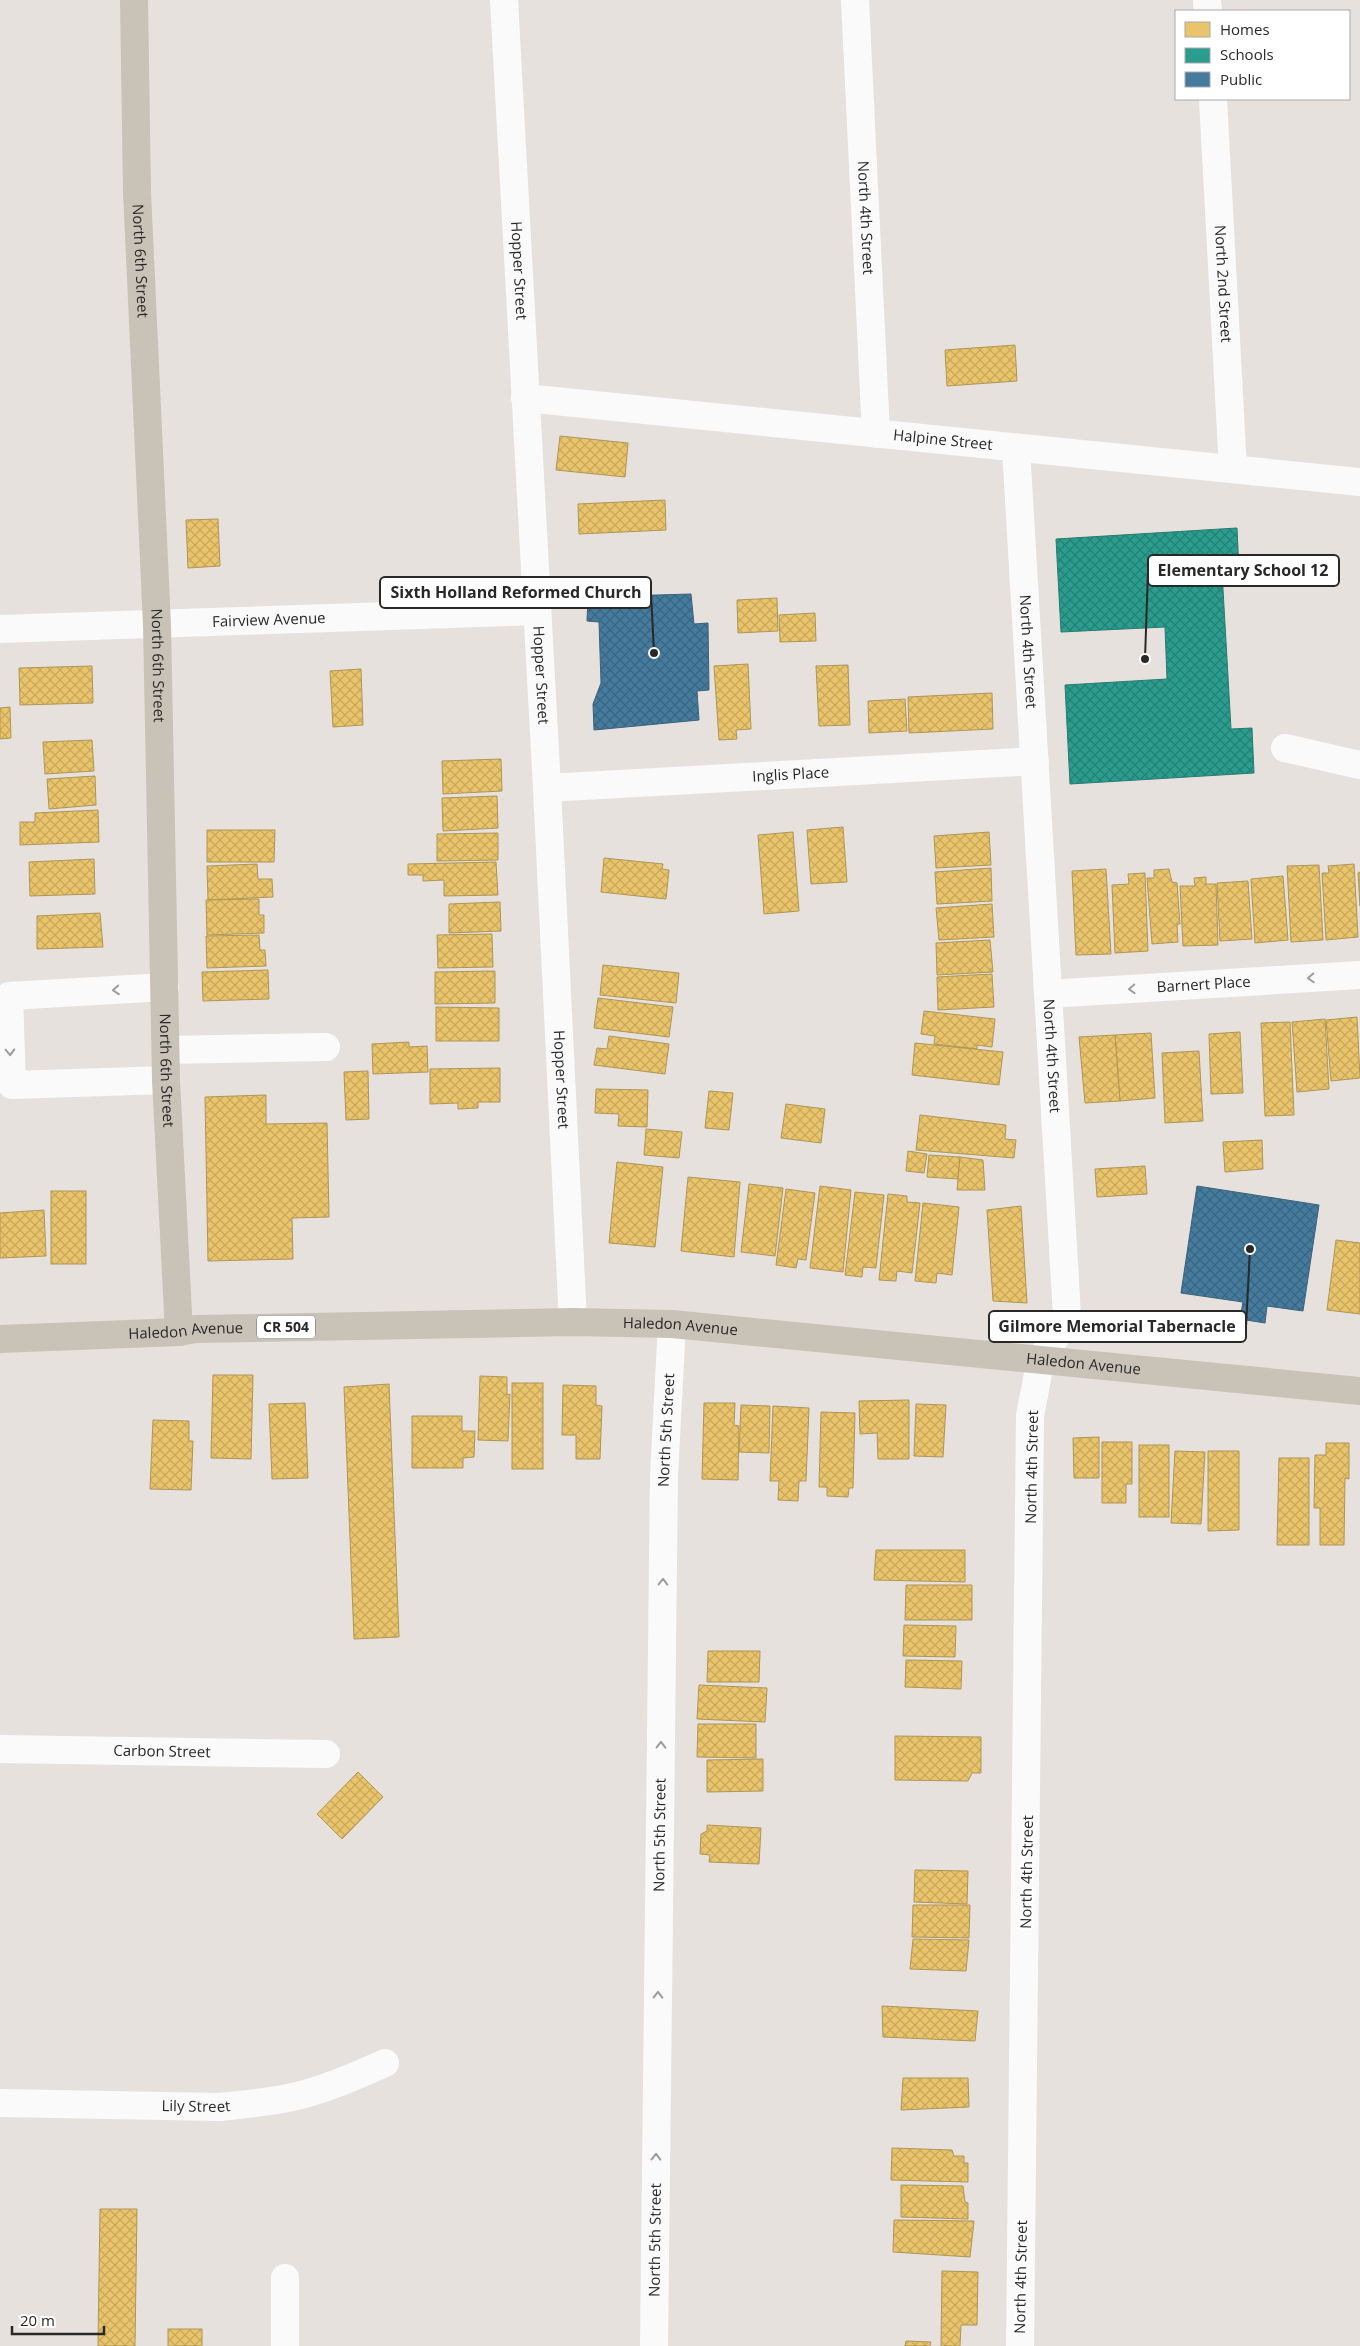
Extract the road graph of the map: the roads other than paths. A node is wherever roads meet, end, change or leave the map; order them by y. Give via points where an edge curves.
1 (134, 0) edge
2 (504, 0) edge
3 (855, 0) edge
4 (1212, 100) edge
5 (525, 398) junction
6 (876, 434) junction
7 (1016, 448) junction
8 (1233, 469) junction
9 (1360, 482) edge
10 (537, 611) junction
11 (157, 624) junction
12 (0, 629) edge
13 (1285, 748) dead end
14 (1035, 761) junction
15 (1360, 766) edge
16 (547, 788) junction
17 (1360, 975) edge
18 (164, 987) junction
19 (1048, 994) junction
20 (326, 1047) dead end
21 (166, 1050) junction
22 (166, 1080) junction
23 (573, 1322) junction
24 (672, 1324) junction
25 (179, 1332) junction
26 (0, 1339) edge
27 (1041, 1358) junction
28 (1360, 1391) edge
29 (0, 1749) edge
30 (326, 1754) dead end
31 (385, 2062) dead end
32 (0, 2103) edge
33 (285, 2278) dead end
34 (285, 2346) edge
35 (654, 2346) edge
36 (1020, 2346) edge

1 - 11 main road, North 6th Street via 137,192
2 - 5 street, Hopper Street
3 - 6 street, North 4th Street
4 - 8 street, North 2nd Street
5 - 6 street, Halpine Street
5 - 10 street, Hopper Street
6 - 7 street, Halpine Street
7 - 8 street, Halpine Street
7 - 14 street, North 4th Street
8 - 9 street, Halpine Street
10 - 11 street, Fairview Avenue
10 - 16 street, Hopper Street
11 - 12 street, Fairview Avenue
11 - 18 main road, North 6th Street
13 - 15 street
14 - 16 street, Inglis Place
14 - 19 street, North 4th Street
16 - 23 street, Hopper Street
17 -> 19 street, Barnert Place
18 - 21 main road, North 6th Street
18 -> 22 street via 9,996 10,1049 12,1085
19 - 27 street, North 4th Street via 1067,1315 1064,1325
20 - 21 street
21 - 22 main road, North 6th Street
22 - 25 main road, North 6th Street
23 - 24 main road, Haledon Avenue / CR 504
23 - 25 main road, Haledon Avenue / CR 504 via 196,1329
24 - 27 main road, Haledon Avenue / CR 504
35 -> 24 street, North 5th Street via 664,1476
25 - 26 main road, Haledon Avenue / CR 504
27 - 28 main road, Haledon Avenue / CR 504
27 - 36 street, North 4th Street via 1030,1416
29 - 30 street, Carbon Street
31 - 32 street, Lily Street via 336,2084 253,2104 220,2107
33 - 34 street

